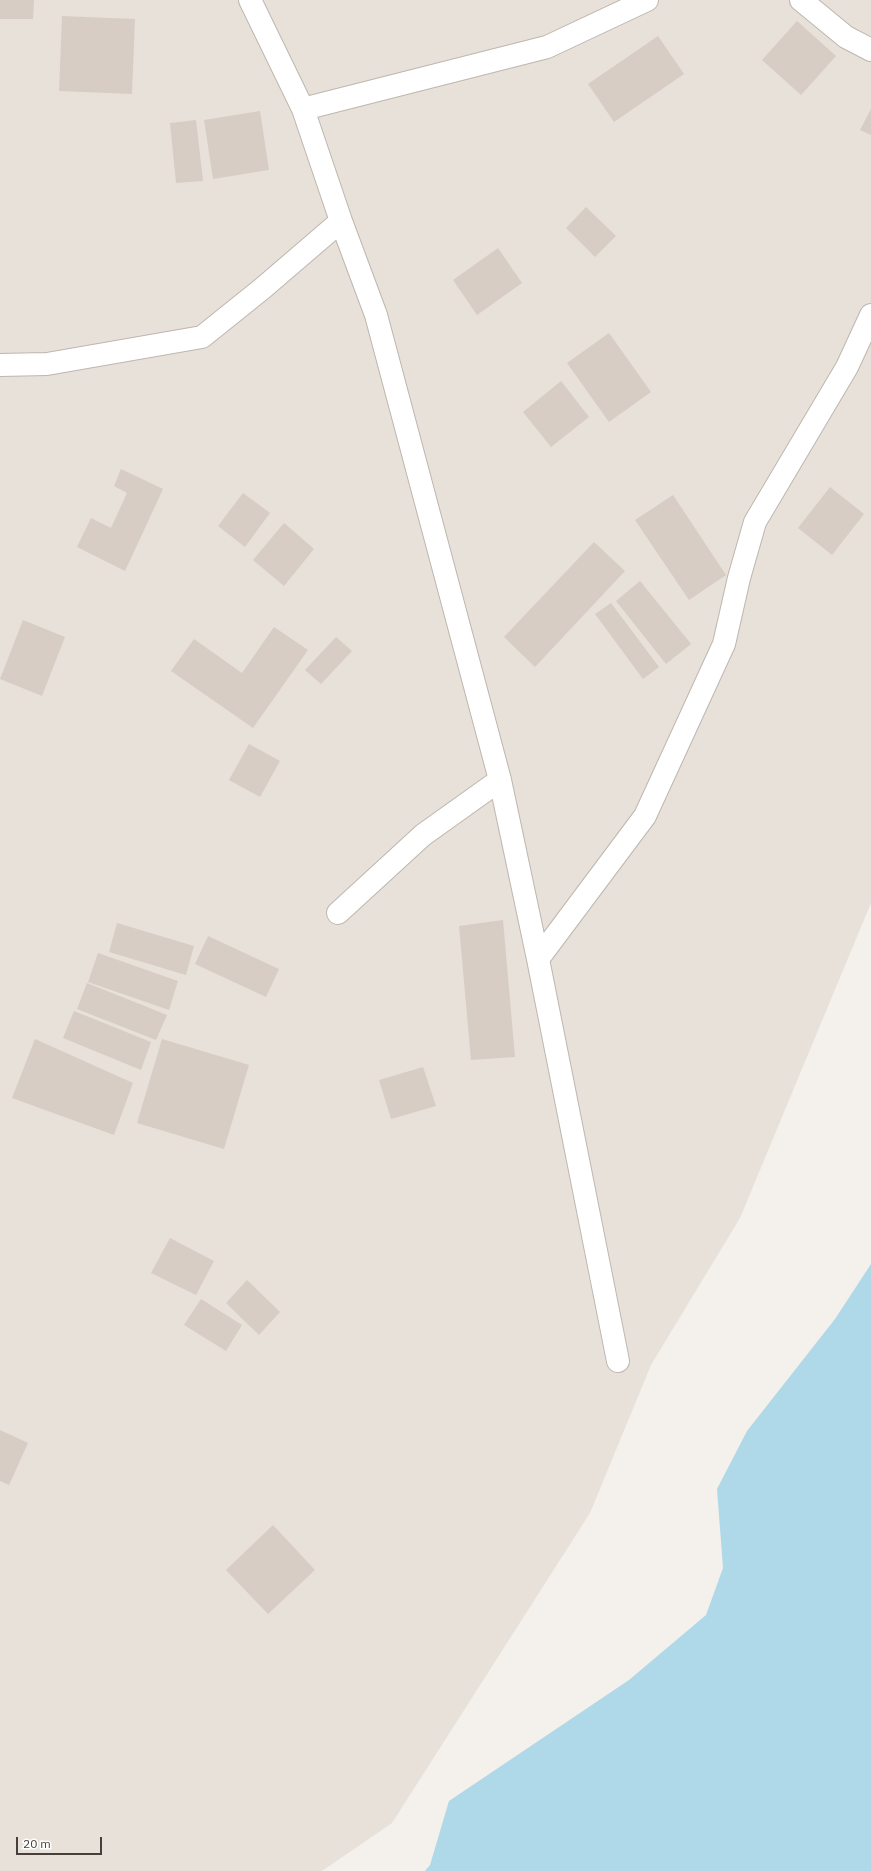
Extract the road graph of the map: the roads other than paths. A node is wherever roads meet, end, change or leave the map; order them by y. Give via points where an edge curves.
1 (250, 0) edge
2 (647, 0) edge
3 (801, 0) edge
4 (871, 50) edge
5 (303, 109) junction
6 (341, 221) junction
7 (871, 315) edge
8 (0, 365) edge
9 (500, 780) junction
10 (338, 913) dead end
11 (538, 959) junction
12 (618, 1361) dead end

1 - 5 street
2 - 5 street via 547,47
3 - 4 street via 846,37
5 - 6 street
6 - 8 street via 202,337 47,364
6 - 9 street via 376,315
7 - 11 street via 847,367 755,522 724,644 645,816
9 - 10 street via 423,835
9 - 11 street
11 - 12 street

